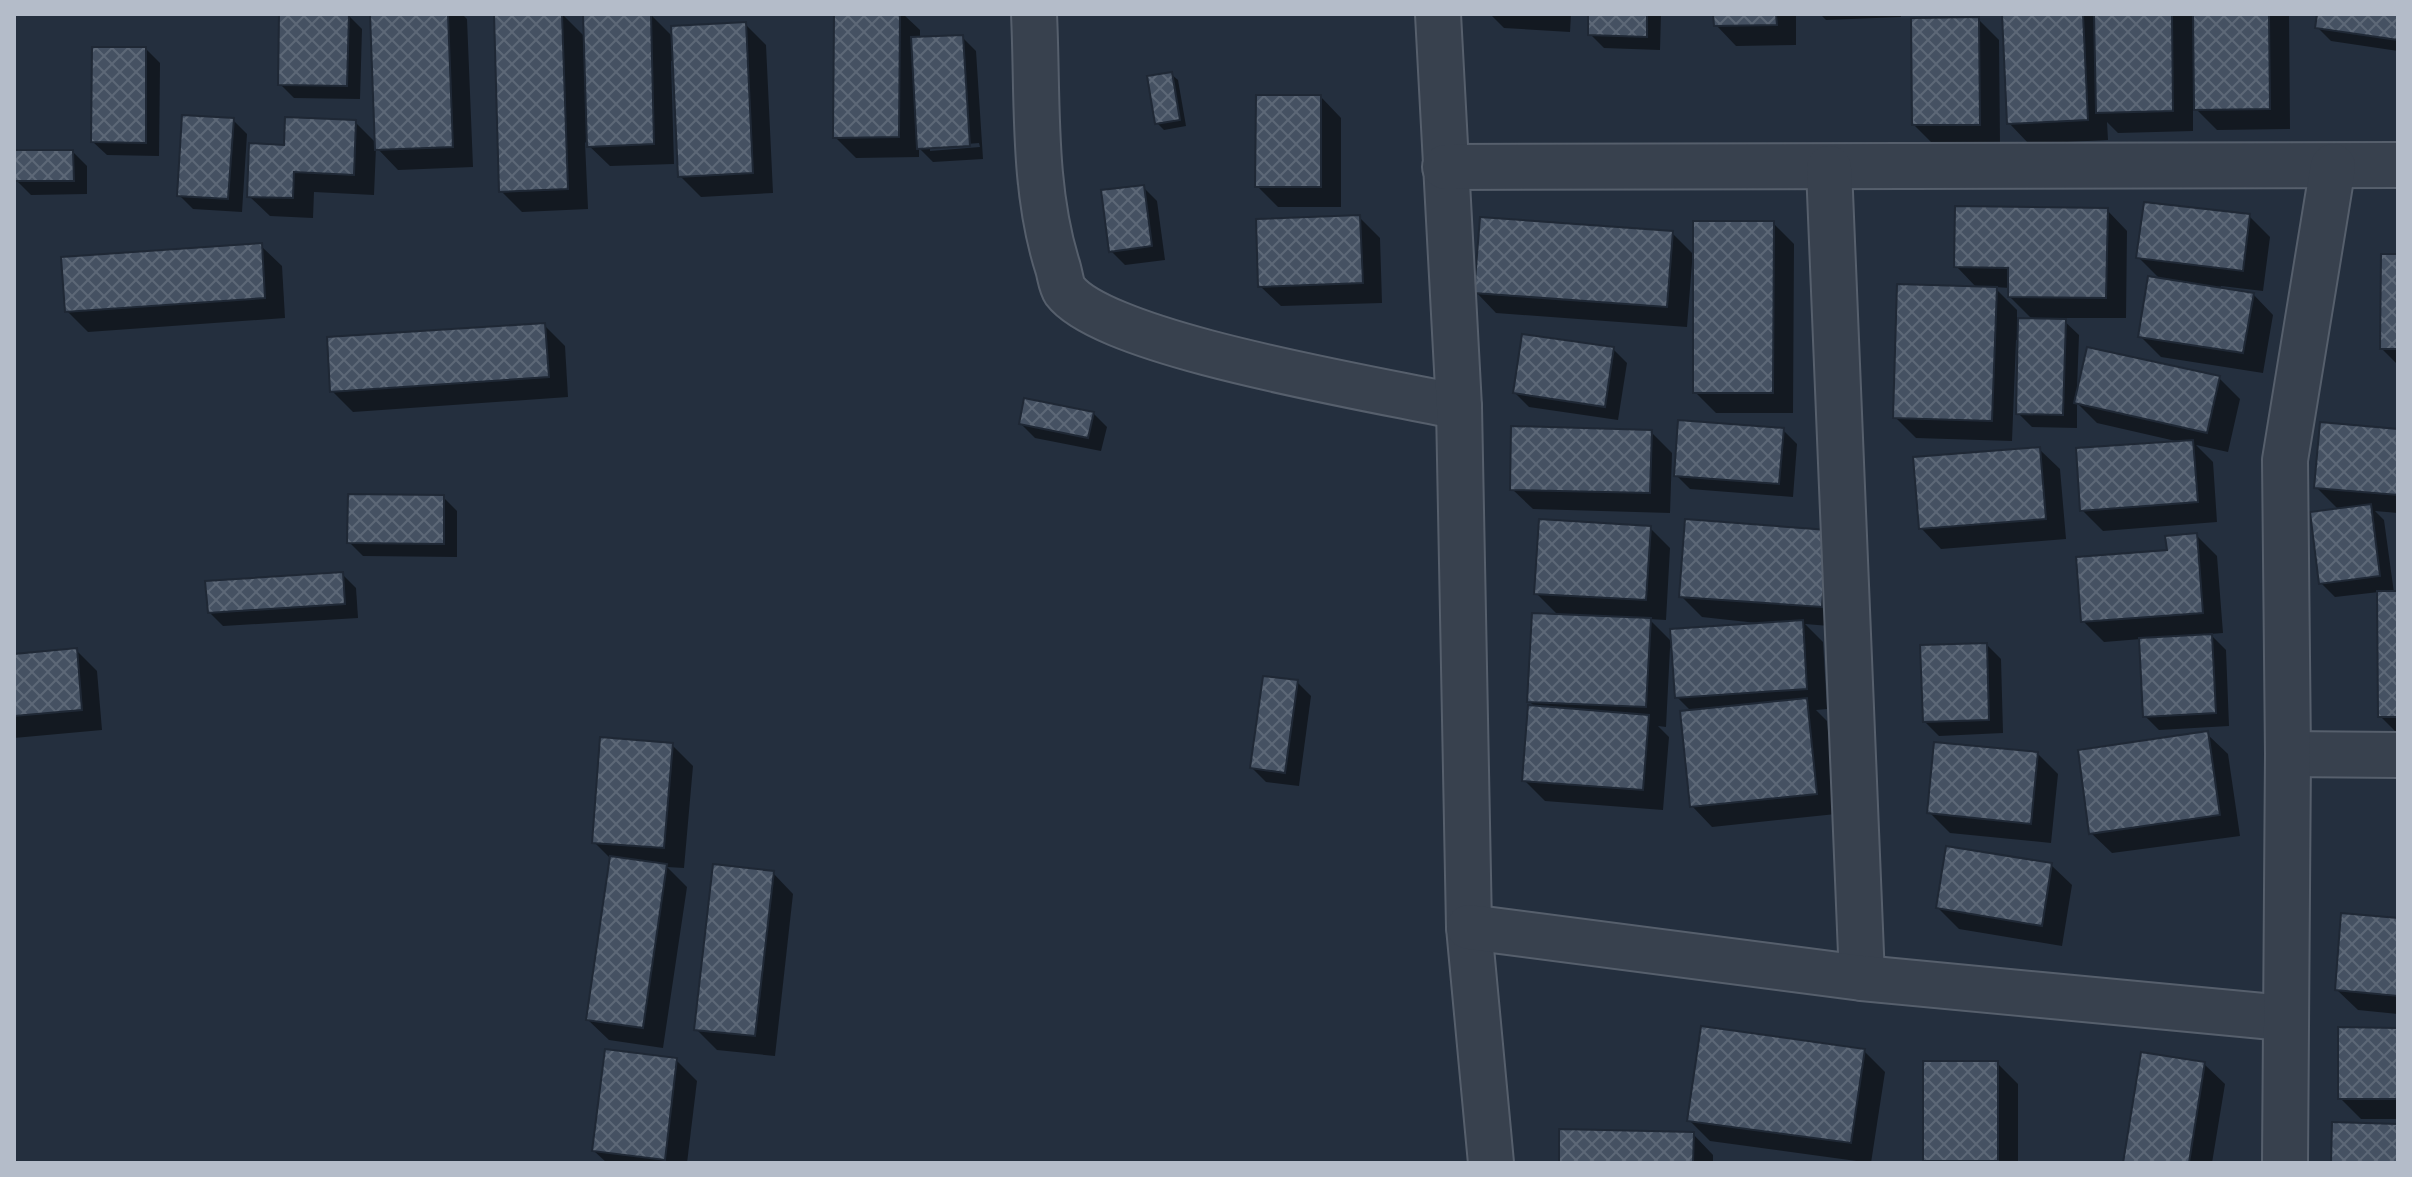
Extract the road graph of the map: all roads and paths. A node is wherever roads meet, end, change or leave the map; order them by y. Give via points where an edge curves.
1 (1034, 14) edge
2 (1438, 14) edge
3 (2398, 165) edge
4 (2333, 166) junction
5 (1445, 167) junction
6 (1829, 168) junction
7 (1459, 407) junction
8 (2288, 754) junction
9 (2398, 755) edge
10 (1469, 927) junction
11 (1862, 978) junction
12 (2284, 1018) junction
13 (1491, 1163) edge
14 (2285, 1163) edge

1 - 7 street via 1042,181 1049,241 1065,290 1095,314 1166,343
2 - 5 street
3 - 4 street
4 - 6 street
4 - 8 street via 2285,460
5 - 6 street
5 - 7 street
6 - 11 street
7 - 10 street
8 - 9 street
8 - 12 street
10 - 11 street
10 - 13 street
11 - 12 street
12 - 14 street

